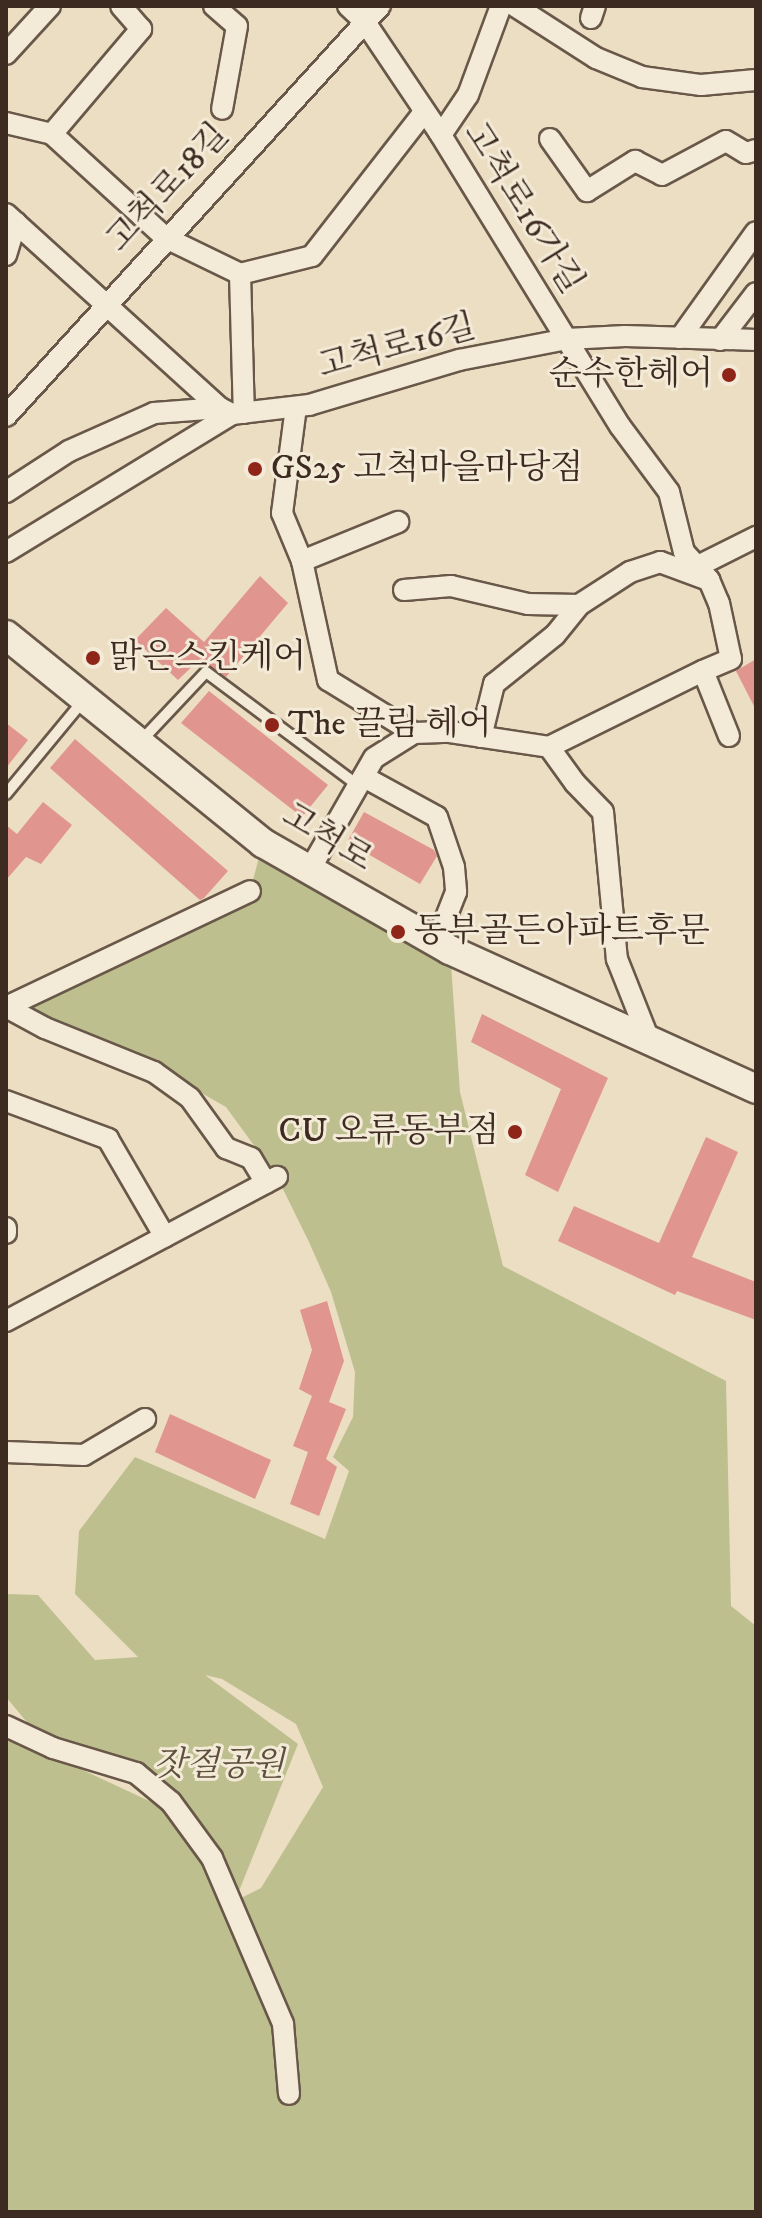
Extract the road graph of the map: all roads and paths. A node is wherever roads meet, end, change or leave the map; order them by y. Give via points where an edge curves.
1 (50, 6) edge
2 (121, 6) edge
3 (214, 6) edge
4 (348, 6) edge
5 (380, 6) edge
6 (501, 6) edge
7 (515, 6) edge
8 (365, 22) junction
9 (6, 54) edge
10 (756, 80) edge
11 (222, 109) dead end
12 (424, 112) junction
13 (6, 123) edge
14 (52, 134) junction
15 (441, 135) junction
16 (550, 139) dead end
17 (756, 150) edge
18 (11, 219) edge
19 (756, 232) edge
20 (166, 238) junction
21 (6, 255) edge
22 (240, 274) junction
23 (756, 293) edge
24 (105, 304) junction
25 (680, 338) junction
26 (567, 339) junction
27 (720, 340) junction
28 (756, 340) edge
29 (296, 407) junction
30 (232, 412) junction
31 (6, 416) edge
32 (6, 492) edge
33 (398, 522) dead end
34 (756, 537) edge
35 (6, 552) edge
36 (302, 561) junction
37 (704, 573) junction
38 (404, 590) dead end
39 (579, 605) junction
40 (6, 635) edge
41 (703, 671) junction
42 (85, 700) junction
43 (414, 733) junction
44 (729, 736) dead end
45 (481, 737) junction
46 (139, 743) junction
47 (549, 747) junction
48 (361, 781) junction
49 (6, 794) edge
50 (309, 871) junction
51 (250, 891) dead end
52 (436, 943) junction
53 (6, 1007) edge
54 (649, 1040) junction
55 (756, 1089) edge
56 (6, 1101) edge
57 (165, 1237) junction
58 (6, 1321) edge
59 (145, 1419) dead end
60 (6, 1452) edge
61 (6, 1726) edge
62 (289, 2094) dead end

1 - 9 street
2 - 14 street via 141,29
3 - 11 street via 237,26
4 - 8 street, 고척로16가길
5 - 8 street, 고척로18길
6 - 15 street via 468,95
7 - 10 street via 596,58 642,77 701,85
8 - 12 street, 고척로16가길
8 - 20 street, 고척로18길
12 - 15 street, 고척로16가길
12 - 22 street, 고척로16가길 via 312,256
13 - 14 street
14 - 20 street
15 - 26 street, 고척로16가길
16 - 17 street via 587,191 635,161 662,175 726,141 746,153
18 - 21 street
18 - 24 street
19 - 25 street
20 - 22 street
20 - 24 street, 고척로18길
22 - 30 street
23 - 27 street
24 - 30 street
24 - 31 street, 고척로18길
25 - 26 street, 고척로16길
25 - 27 street, 고척로16길
26 - 29 street, 고척로16길 via 459,360
26 - 37 street via 620,426 669,492 684,552
27 - 28 street, 고척로16길
29 - 30 street, 고척로16길
29 - 36 street via 282,513
30 - 32 street via 154,413 69,451
30 - 35 street, 고척로16길
33 - 36 street
34 - 37 street
36 - 43 street via 328,680
37 - 39 street via 660,562 630,572
37 - 41 street via 719,603 731,659
38 - 39 street via 451,586 528,604
39 - 45 street via 555,635 494,684
40 - 42 main road, 고척로
41 - 44 street
41 - 47 street
42 - 46 main road, 고척로
42 - 49 lane
43 - 45 street
43 - 48 street via 374,758
45 - 47 street
46 - 48 lane via 206,672
46 - 50 main road, 고척로 via 263,843
47 - 54 street via 603,812 617,959
48 - 50 street
48 - 52 street via 437,817 454,867 456,892
50 - 52 main road, 고척로
51 - 53 street
52 - 54 main road, 고척로
53 - 57 street via 154,1072 190,1098 226,1148 251,1158 272,1180
54 - 55 main road, 고척로
56 - 57 street via 108,1139
57 - 58 street
59 - 60 street via 84,1455
61 - 62 street via 53,1748 136,1773 171,1802 212,1858 283,2024

